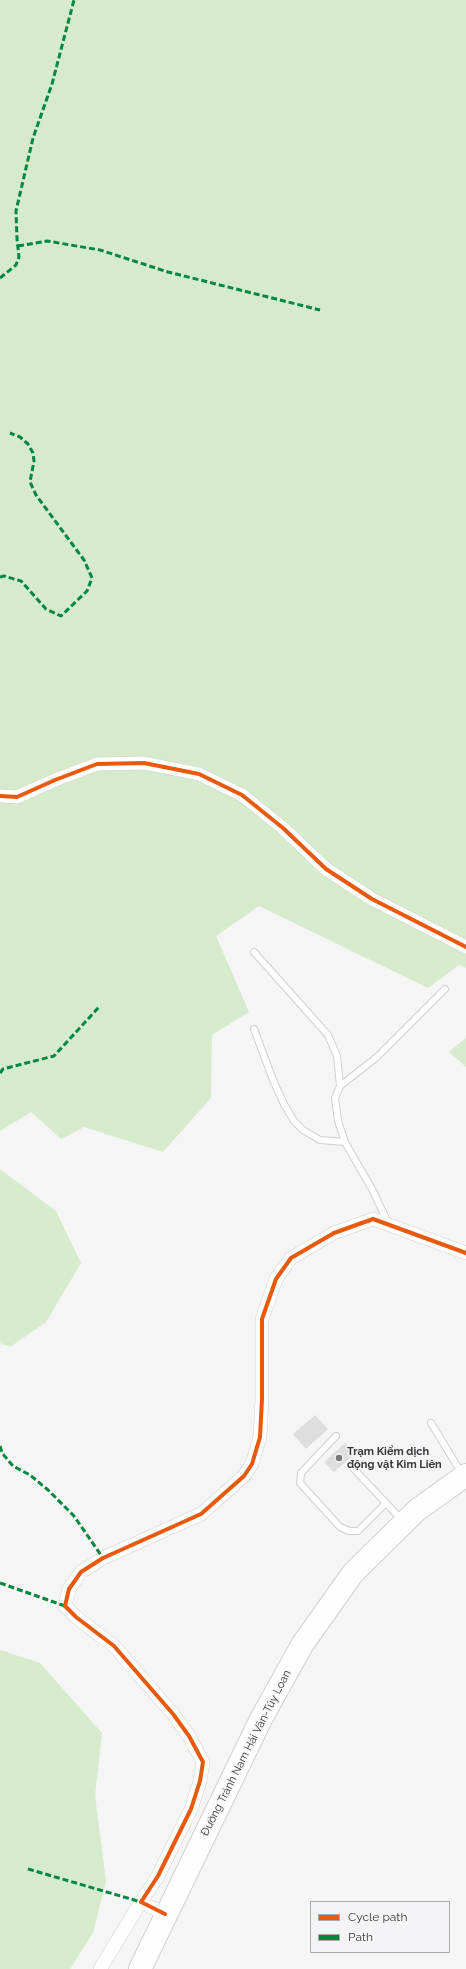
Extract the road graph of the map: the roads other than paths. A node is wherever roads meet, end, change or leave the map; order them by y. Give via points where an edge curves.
1 (0, 796) edge
2 (466, 947) edge
3 (254, 952) dead end
4 (445, 989) dead end
5 (254, 1029) dead end
6 (340, 1086) junction
7 (345, 1142) junction
8 (389, 1224) junction
9 (466, 1253) edge
10 (431, 1423) dead end
11 (336, 1436) dead end
12 (353, 1468) dead end
13 (465, 1476) edge
14 (386, 1503) junction
15 (404, 1523) junction
16 (141, 1902) junction
17 (165, 1914) junction
18 (100, 1969) edge
19 (140, 1969) edge

1 - 2 street via 17,797 97,764 144,763 199,774 242,795 283,828 326,869 372,900
3 - 6 lane via 328,1035 337,1056
4 - 6 lane via 377,1057
5 - 7 lane via 273,1080 294,1121 320,1140
6 - 7 lane via 334,1104
7 - 8 lane
8 - 9 street
8 - 16 street via 373,1219 334,1233 291,1258 276,1279 262,1319 260,1437 252,1464 244,1476 201,1514 103,1558 81,1572 69,1590 65,1606 114,1646 189,1736 203,1762 191,1808 158,1876
10 - 13 lane
11 - 14 lane via 301,1473 300,1483 340,1527 349,1531 358,1531
12 - 14 lane
13 - 15 highway, Đường Tránh Nam Hải Vân-Túy Loan via 417,1510
14 - 15 lane
15 - 17 highway, Đường Tránh Nam Hải Vân-Túy Loan via 353,1573 302,1645 261,1719
16 - 17 street
16 - 18 street
17 - 19 highway, Đường Tránh Nam Hải Vân-Túy Loan

